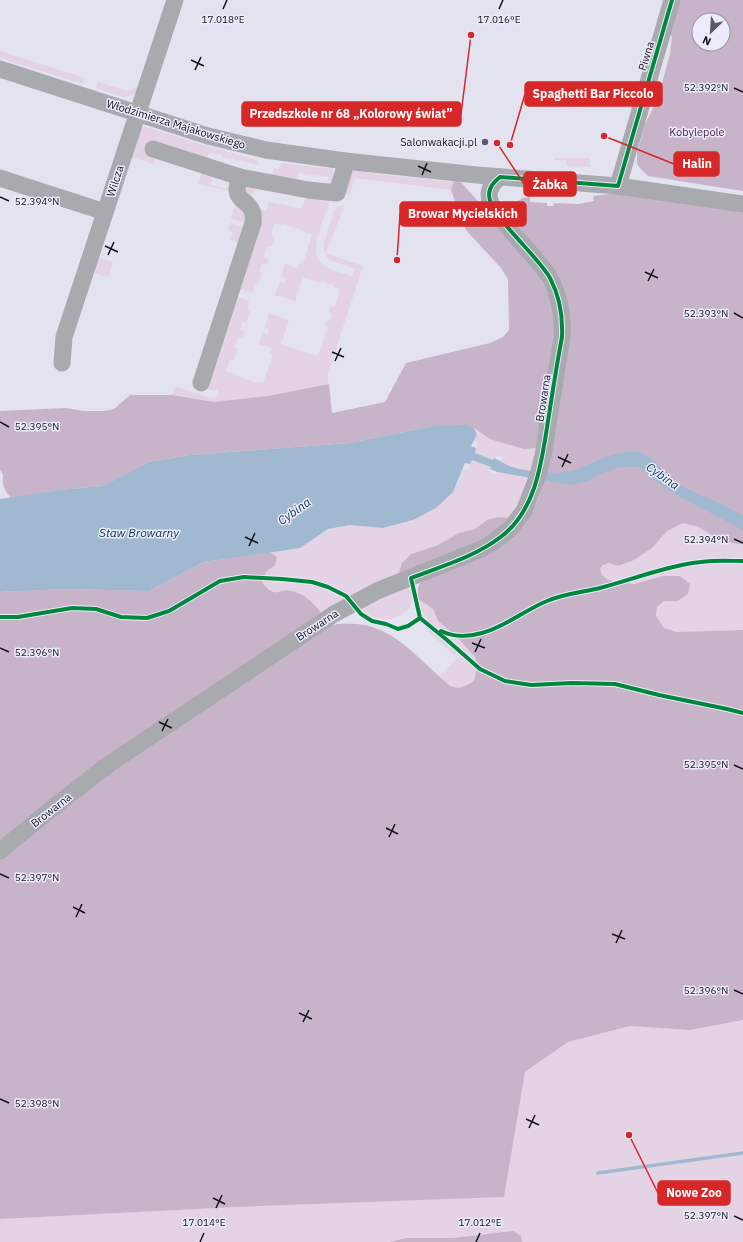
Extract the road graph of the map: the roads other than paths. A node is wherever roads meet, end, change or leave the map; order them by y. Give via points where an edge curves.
1 (175, 0) edge
2 (672, 0) edge
3 (0, 69) edge
4 (137, 114) junction
5 (153, 149) dead end
6 (345, 161) junction
7 (240, 177) junction
8 (500, 177) junction
9 (0, 178) edge
10 (618, 186) junction
11 (743, 204) edge
12 (105, 212) junction
13 (62, 363) dead end
14 (201, 383) dead end
15 (0, 850) edge

1 - 4 street, Wilcza
2 - 10 street, Piwna
3 - 4 street, Włodzimierza Majakowskiego
4 - 6 street, Włodzimierza Majakowskiego via 240,145
4 - 12 street, Wilcza
5 - 7 street
6 - 7 street via 337,193
6 - 8 street, Włodzimierza Majakowskiego
7 - 14 street via 237,190 241,199 250,205 254,216 253,223
8 - 10 street, Włodzimierza Majakowskiego
8 - 15 street, Browarna via 490,189 492,206 549,277 558,300 562,323 543,456 534,489 518,520 502,536 481,549 377,591 334,614 109,764
9 - 12 street
10 - 11 street, Włodzimierza Majakowskiego
12 - 13 street, Wilcza via 64,337

